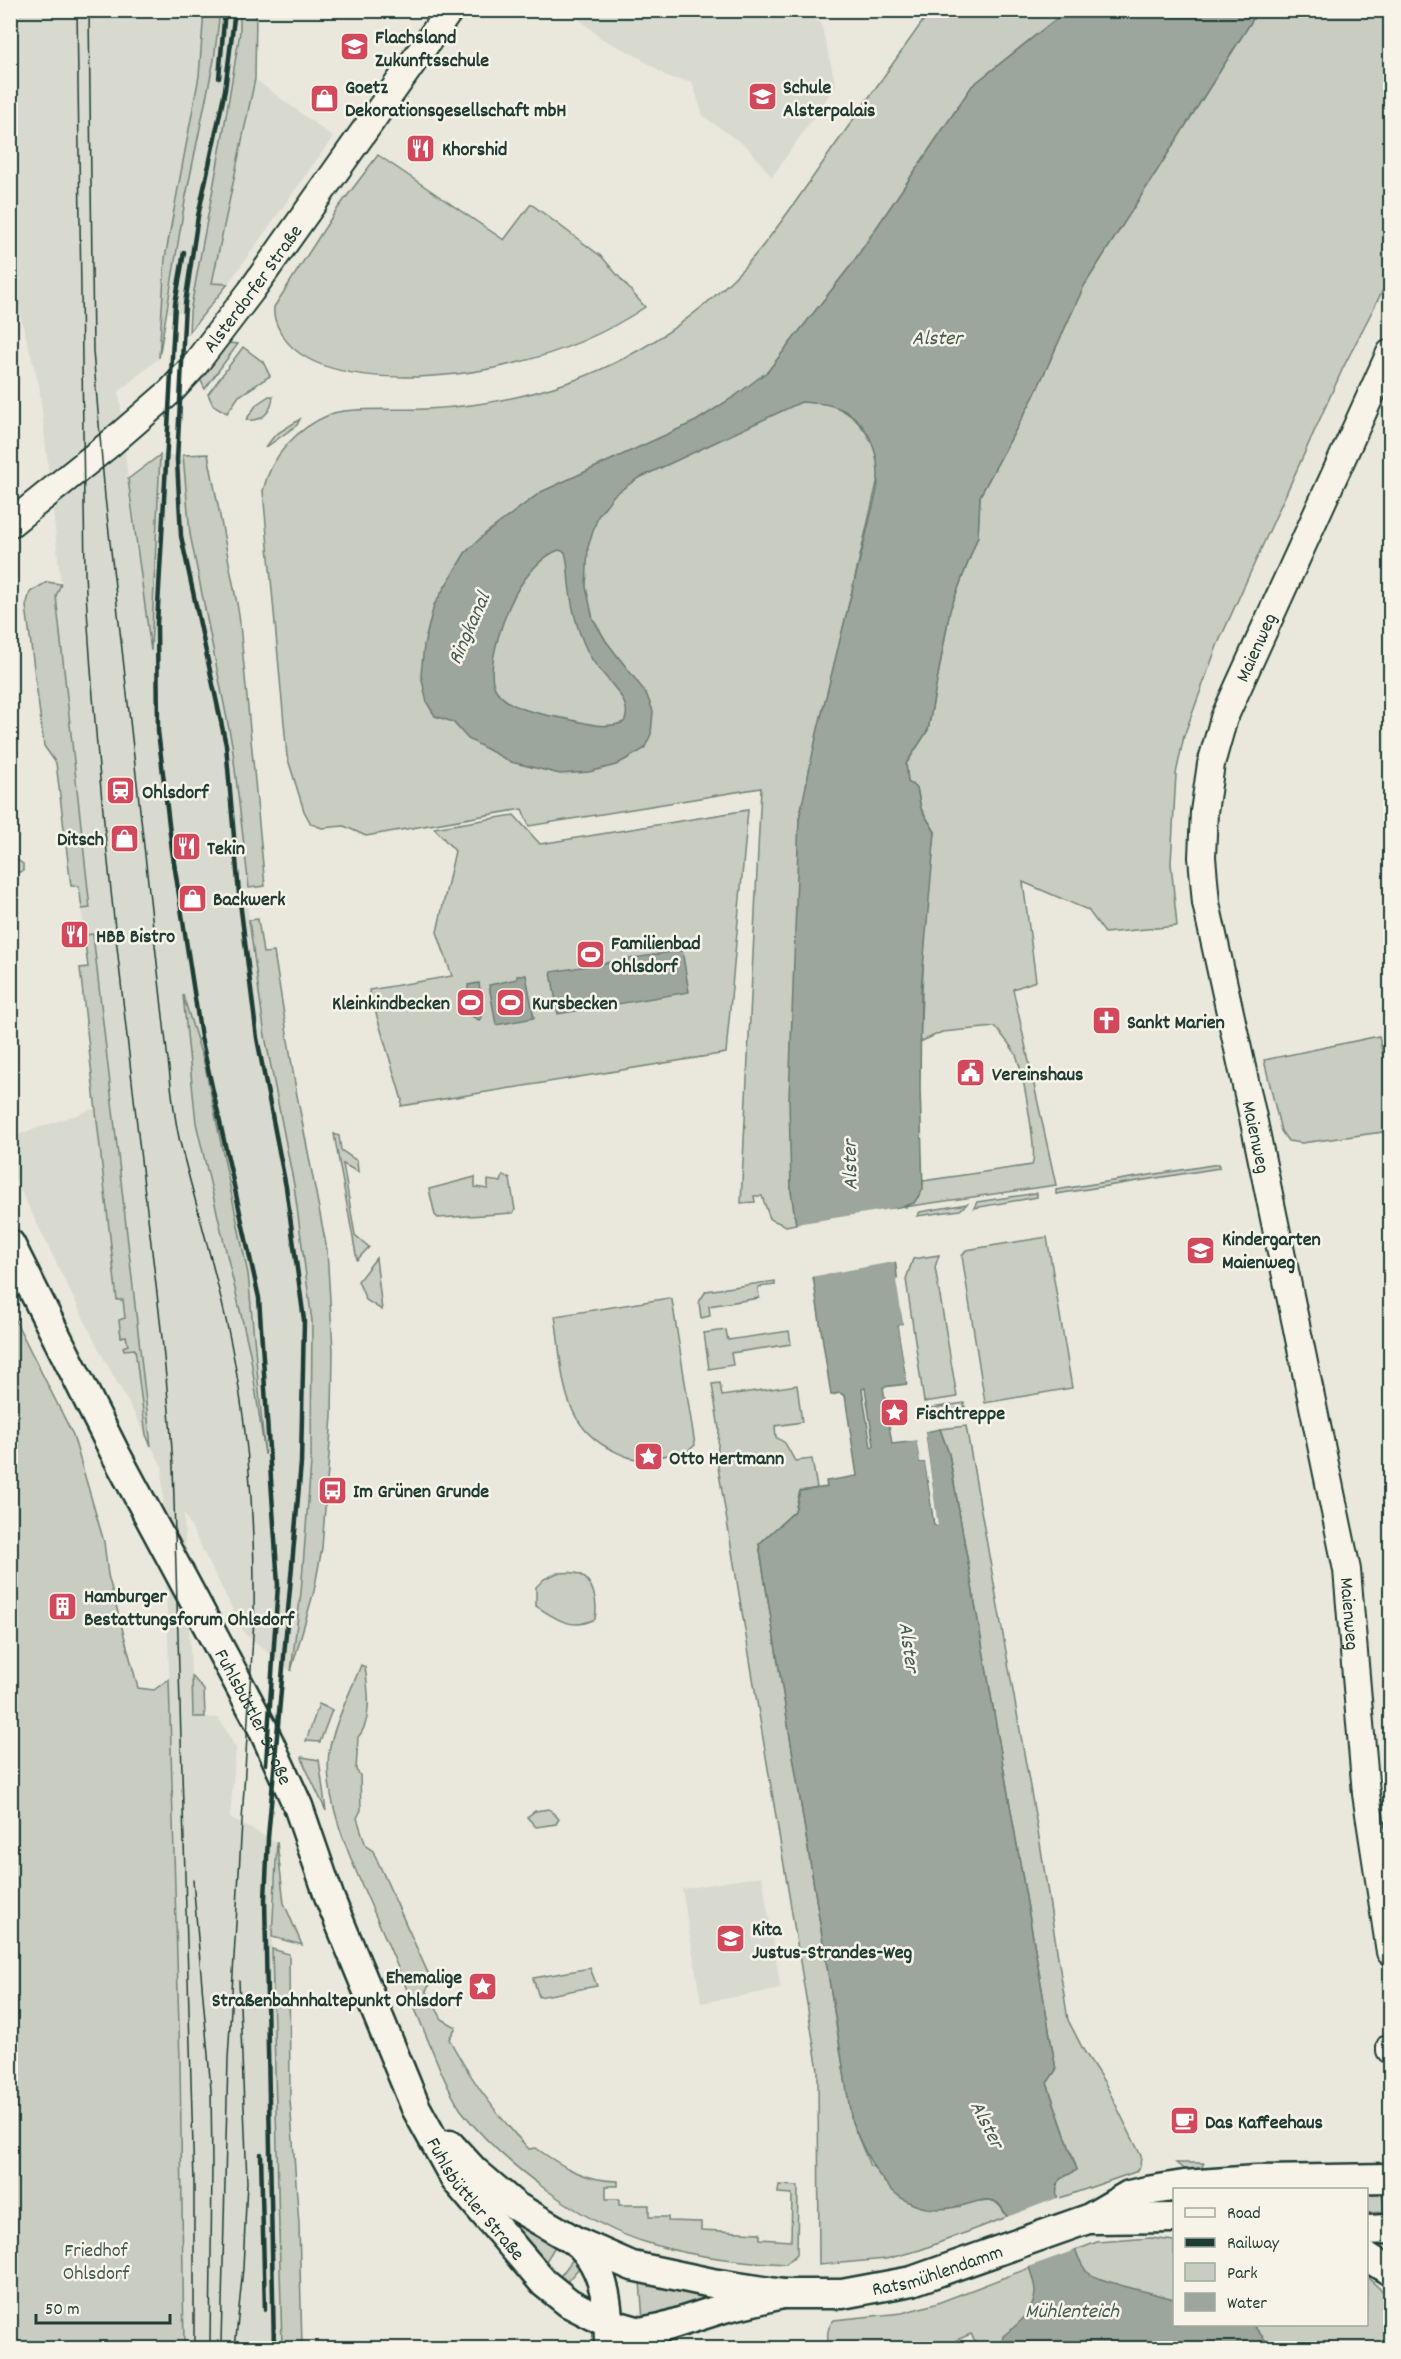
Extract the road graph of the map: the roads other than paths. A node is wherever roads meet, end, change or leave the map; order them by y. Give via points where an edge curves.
1 (450, 10) edge
2 (1390, 353) edge
3 (10, 524) edge
4 (10, 1244) edge
5 (1390, 1952) edge
6 (416, 2108) junction
7 (1390, 2178) edge
8 (1173, 2218) edge
9 (1088, 2219) junction
10 (1390, 2229) edge
11 (1368, 2230) edge
12 (575, 2241) junction
13 (1368, 2257) edge
14 (1390, 2271) edge
15 (544, 2283) joint
16 (783, 2294) junction
17 (609, 2340) edge

1 - 3 street, Alsterdorfer Straße via 193,367 111,443
2 - 5 street, Maienweg via 1224,718 1211,764 1202,857 1216,956 1347,1570 1366,1794
4 - 6 main road, Fuhlsbüttler Straße via 114,1451 262,1727 298,1806 330,1899
6 - 12 main road, Fuhlsbüttler Straße via 474,2171 515,2206
6 - 15 main road, Fuhlsbüttler Straße via 455,2179
7 - 9 main road, Ratsmühlendamm via 1184,2185 1129,2195
8 - 9 main road, Ratsmühlendamm
9 - 16 main road, Ratsmühlendamm via 885,2288 842,2294
10 - 11 main road
12 - 16 main road, Ratsmühlendamm via 632,2266
12 - 17 main road via 596,2264
13 - 14 main road
15 - 17 main road, Ratsmühlendamm
16 - 17 main road, Ratsmühlendamm

